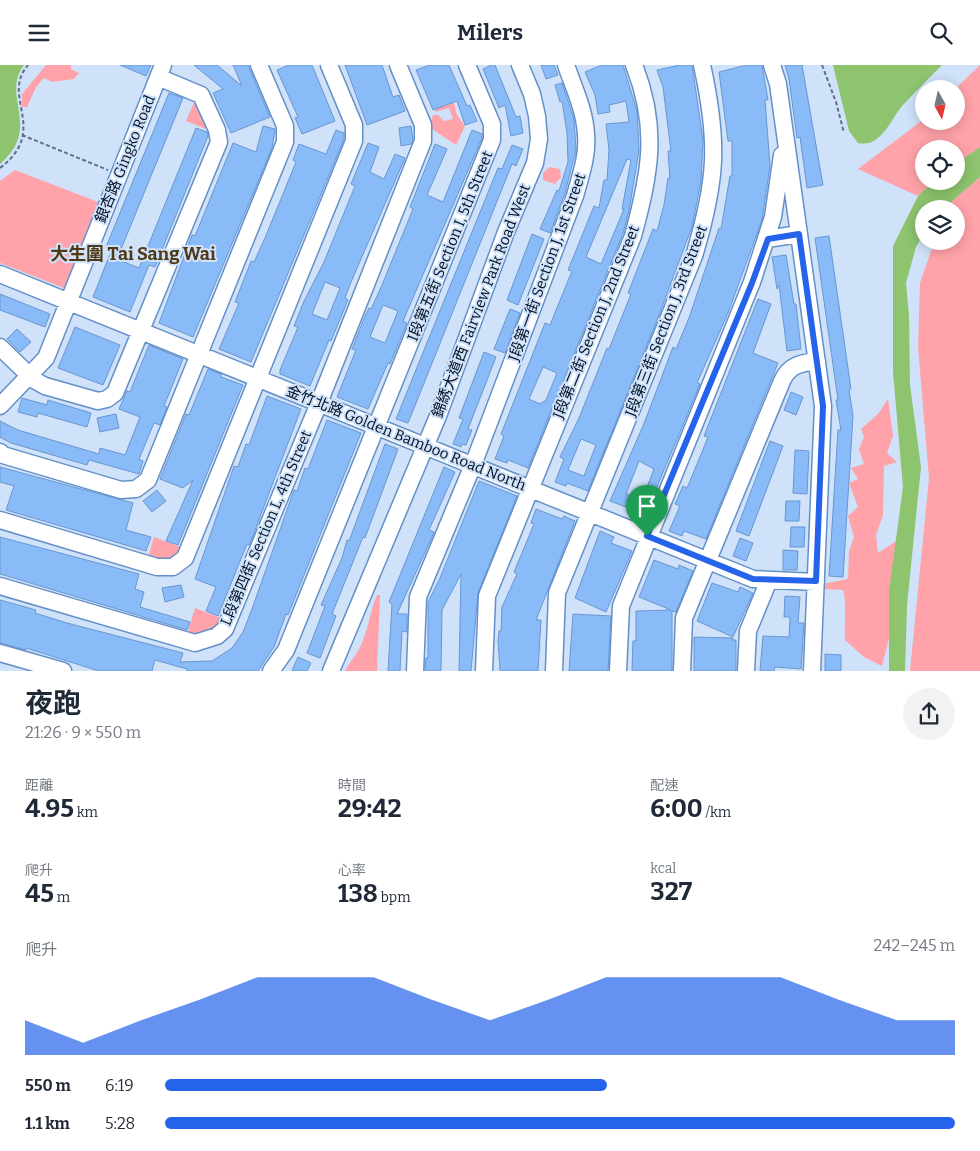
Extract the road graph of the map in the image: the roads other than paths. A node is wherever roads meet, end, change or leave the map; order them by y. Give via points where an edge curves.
1 (259, 65) edge
2 (328, 65) edge
3 (398, 65) edge
4 (467, 65) edge
5 (520, 65) edge
6 (566, 65) edge
7 (634, 65) edge
8 (702, 65) edge
9 (772, 65) edge
10 (161, 71) edge
11 (785, 134) junction
12 (799, 234) junction
13 (768, 239) junction
14 (0, 273) edge
15 (68, 301) junction
16 (141, 331) junction
17 (0, 347) edge
18 (200, 355) junction
19 (817, 361) junction
20 (30, 376) junction
21 (260, 379) junction
22 (319, 403) junction
23 (0, 406) edge
24 (378, 427) junction
25 (424, 445) junction
26 (0, 452) edge
27 (473, 465) junction
28 (530, 488) junction
29 (590, 513) junction
30 (0, 520) edge
31 (647, 536) junction
32 (708, 561) junction
33 (769, 580) junction
34 (816, 581) junction
35 (0, 586) edge
36 (0, 653) edge
37 (335, 667) edge
38 (62, 671) edge
39 (271, 671) edge
40 (415, 671) edge
41 (484, 671) edge
42 (554, 671) edge
43 (618, 671) edge
44 (682, 671) edge
45 (746, 671) edge
46 (812, 671) edge

1 - 18 street via 285,126 285,142
2 - 21 street via 354,125 354,141
3 - 22 street, L段第四街 Section L, 4th Street via 423,125 423,141
4 - 24 street, I段第五街 Section I, 5th Street via 494,132
5 - 25 street, 錦綉大道西 Fairview Park Road West via 537,116 539,139 535,163
6 - 27 street, J段第一街 Section J, 1st Street via 580,103 586,136 583,165 575,196
7 - 28 street, J段第二街 Section J, 2nd Street via 650,118 650,156 644,197 633,236
8 - 29 street, J段第三街 Section J, 3rd Street via 715,145 707,212 694,256
9 - 11 street
10 - 15 street, 銀杏路 Gingko Road
10 - 16 street via 201,95 219,138
11 - 12 street
11 - 13 street
12 - 13 street
12 - 19 street
13 - 31 street
14 - 15 street, 金竹北路 Golden Bamboo Road North
15 - 16 street, 金竹北路 Golden Bamboo Road North
15 - 20 street, 銀杏路 Gingko Road via 46,358
16 - 18 street, 金竹北路 Golden Bamboo Road North
16 - 20 street via 118,389 108,399 93,401 50,388
17 - 20 street
18 - 21 street, 金竹北路 Golden Bamboo Road North
18 - 26 street via 152,473 136,489 121,490
19 - 32 street via 799,364 786,374
19 - 34 street via 824,418
20 - 23 street, 銀杏路 Gingko Road
21 - 22 street, 金竹北路 Golden Bamboo Road North
21 - 30 street via 189,551 173,567 157,567
22 - 24 street, 金竹北路 Golden Bamboo Road North
22 - 35 street, L段第四街 Section L, 4th Street via 230,619 216,636 195,643 184,641
24 - 25 street, 金竹北路 Golden Bamboo Road North
24 - 39 street, I段第五街 Section I, 5th Street via 286,650
25 - 27 street, 金竹北路 Golden Bamboo Road North
25 - 37 street, 錦綉大道西 Fairview Park Road West
27 - 28 street, 金竹北路 Golden Bamboo Road North
27 - 40 street, J段第一街 Section J, 1st Street via 418,597
28 - 29 street, 金竹北路 Golden Bamboo Road North
28 - 41 street, J段第二街 Section J, 2nd Street via 487,596
29 - 31 street, 金竹北路 Golden Bamboo Road North
29 - 42 street, J段第三街 Section J, 3rd Street via 557,593
31 - 32 street, 金竹北路 Golden Bamboo Road North
31 - 43 street via 621,606
32 - 33 street, 金竹北路 Golden Bamboo Road North via 753,579
32 - 44 street via 684,618
33 - 34 street, 金竹北路 Golden Bamboo Road North
33 - 45 street via 748,631
34 - 46 street
36 - 38 street

